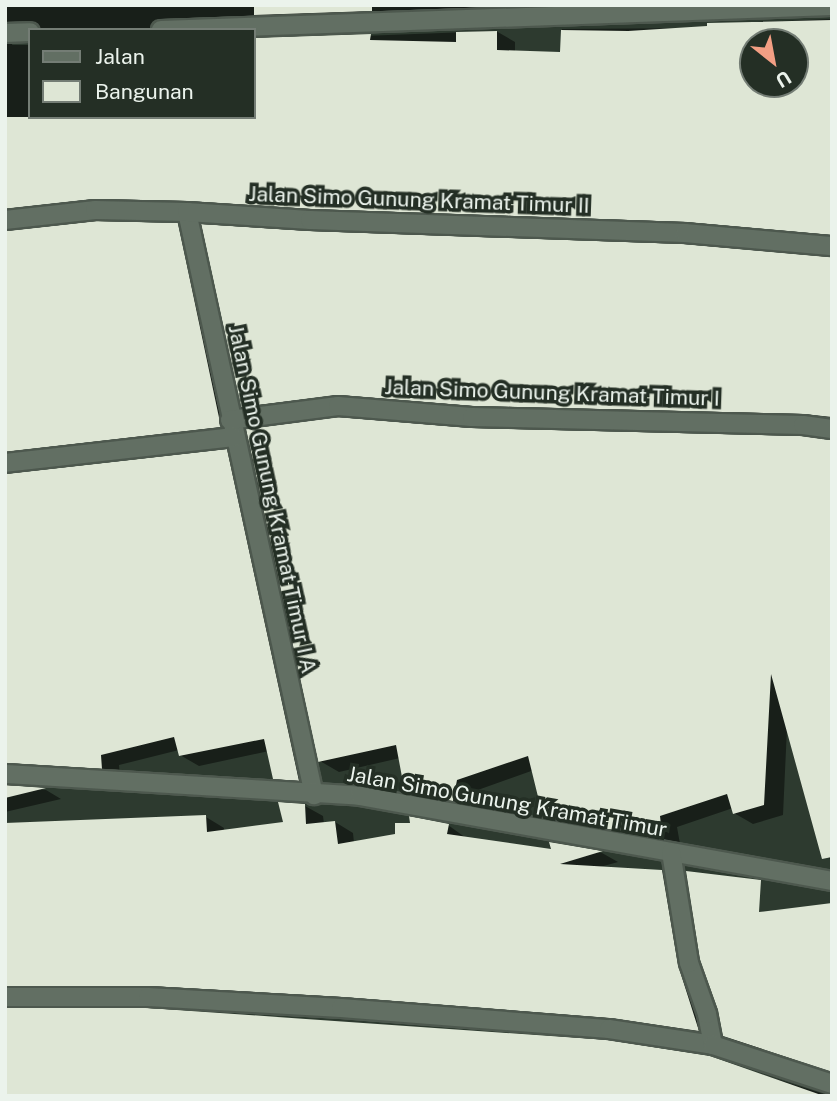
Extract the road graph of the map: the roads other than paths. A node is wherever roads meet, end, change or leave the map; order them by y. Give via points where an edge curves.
1 (832, 6) edge
2 (217, 28) edge
3 (28, 32) edge
4 (5, 33) edge
5 (187, 212) junction
6 (5, 220) edge
7 (832, 246) edge
8 (232, 429) junction
9 (832, 429) edge
10 (5, 463) edge
11 (5, 774) edge
12 (314, 795) junction
13 (671, 852) junction
14 (832, 881) edge
15 (5, 996) edge
16 (713, 1045) junction
17 (832, 1084) edge

1 - 2 street
3 - 4 street
5 - 6 street, Jalan Simo Gunung Kramat Timur II via 95,210
5 - 7 street, Jalan Simo Gunung Kramat Timur II via 685,233
5 - 8 street, Jalan Simo Gunung Kramat Timur I A
8 - 9 street, Jalan Simo Gunung Kramat Timur I via 338,406 472,417
8 - 10 street, Jalan Simo Gunung Kramat Timur I
8 - 12 street, Jalan Simo Gunung Kramat Timur I A
11 - 12 street, Jalan Simo Gunung Kramat Timur
12 - 13 street, Jalan Simo Gunung Kramat Timur via 360,796
13 - 14 street, Jalan Simo Gunung Kramat Timur
13 - 16 street via 688,963 707,1013
15 - 16 street via 148,997 341,1008 609,1028
16 - 17 street

